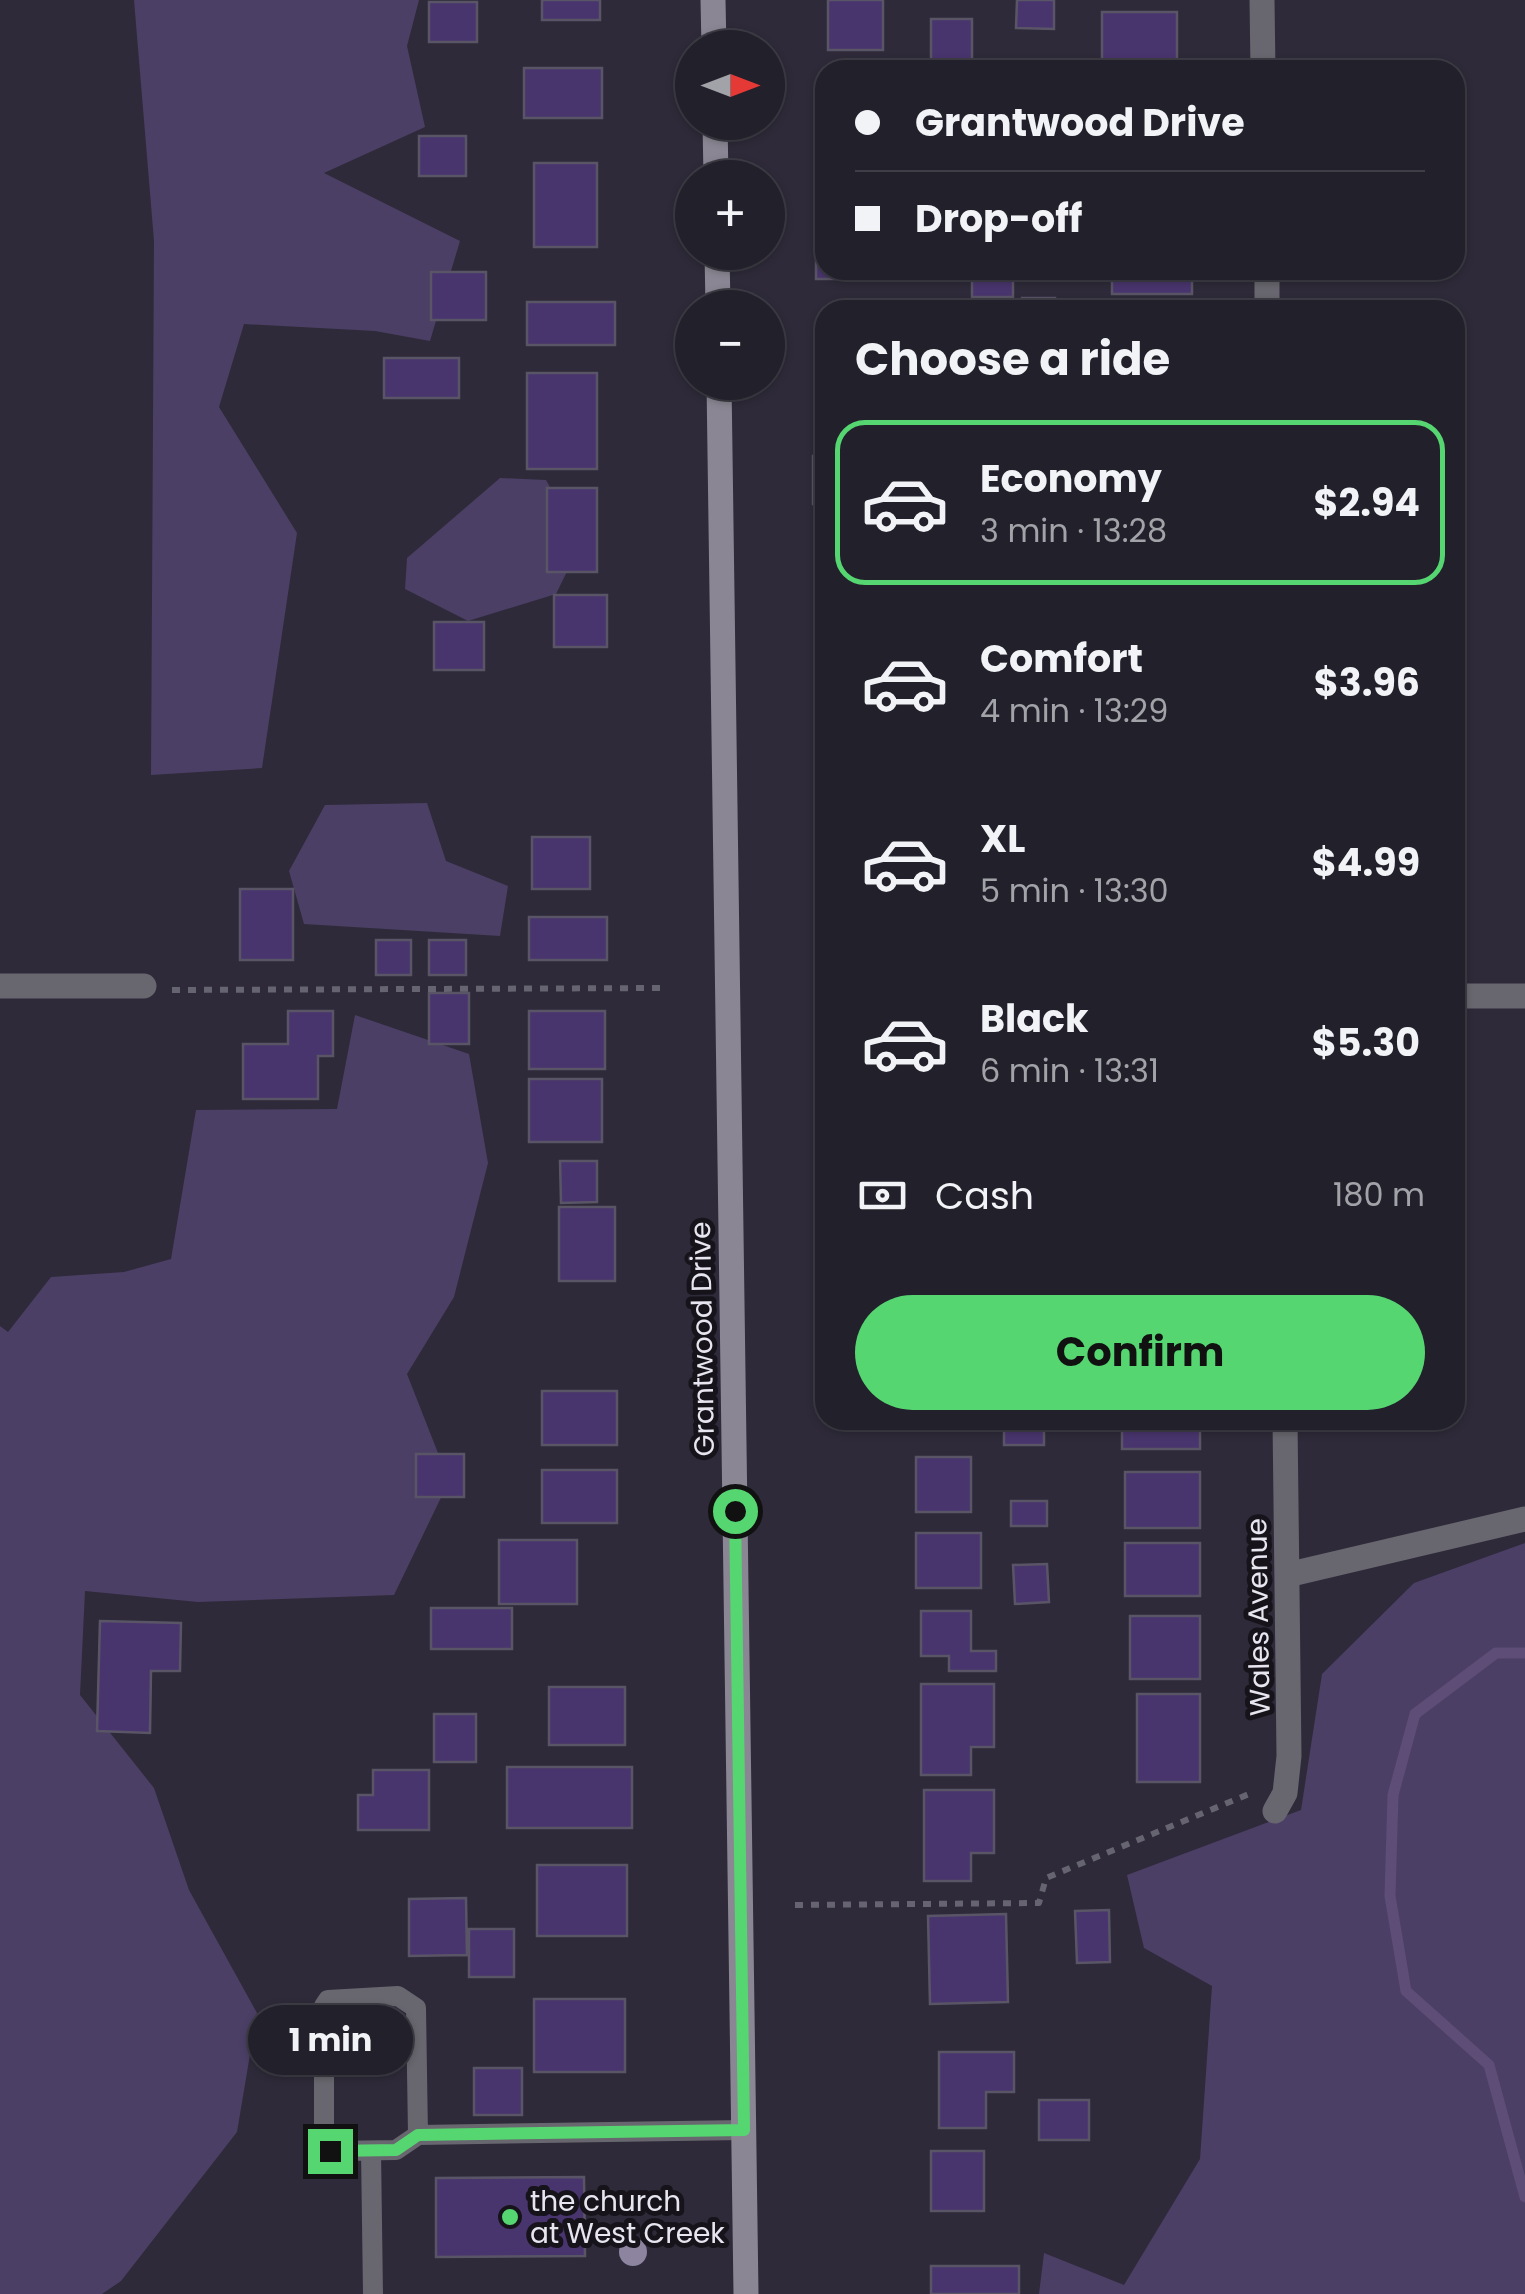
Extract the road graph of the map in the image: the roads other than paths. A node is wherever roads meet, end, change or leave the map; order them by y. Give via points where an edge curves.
1 (713, 0) edge
2 (1262, 0) edge
3 (714, 30) edge
4 (1263, 60) edge
5 (719, 400) edge
6 (0, 986) edge
7 (156, 988) road end
8 (1465, 996) edge
9 (1525, 996) edge
10 (1285, 1430) edge
11 (1525, 1519) edge
12 (1287, 1575) junction
13 (1275, 1811) dead end
14 (744, 2130) junction
15 (418, 2135) junction
16 (370, 2151) junction
17 (373, 2294) edge
18 (746, 2294) edge

1 - 3 street
2 - 4 street
5 - 14 street, Grantwood Drive
6 - 7 street
8 - 9 street
10 - 12 street, Wales Avenue
11 - 12 street
12 - 13 street, Wales Avenue via 1289,1756 1285,1794
14 - 15 lane
14 - 18 street, Grantwood Drive
15 - 16 lane via 396,2150
15 - 16 lane via 416,2008 398,1996 332,1998 324,2006 325,2142 330,2151
16 - 17 lane

